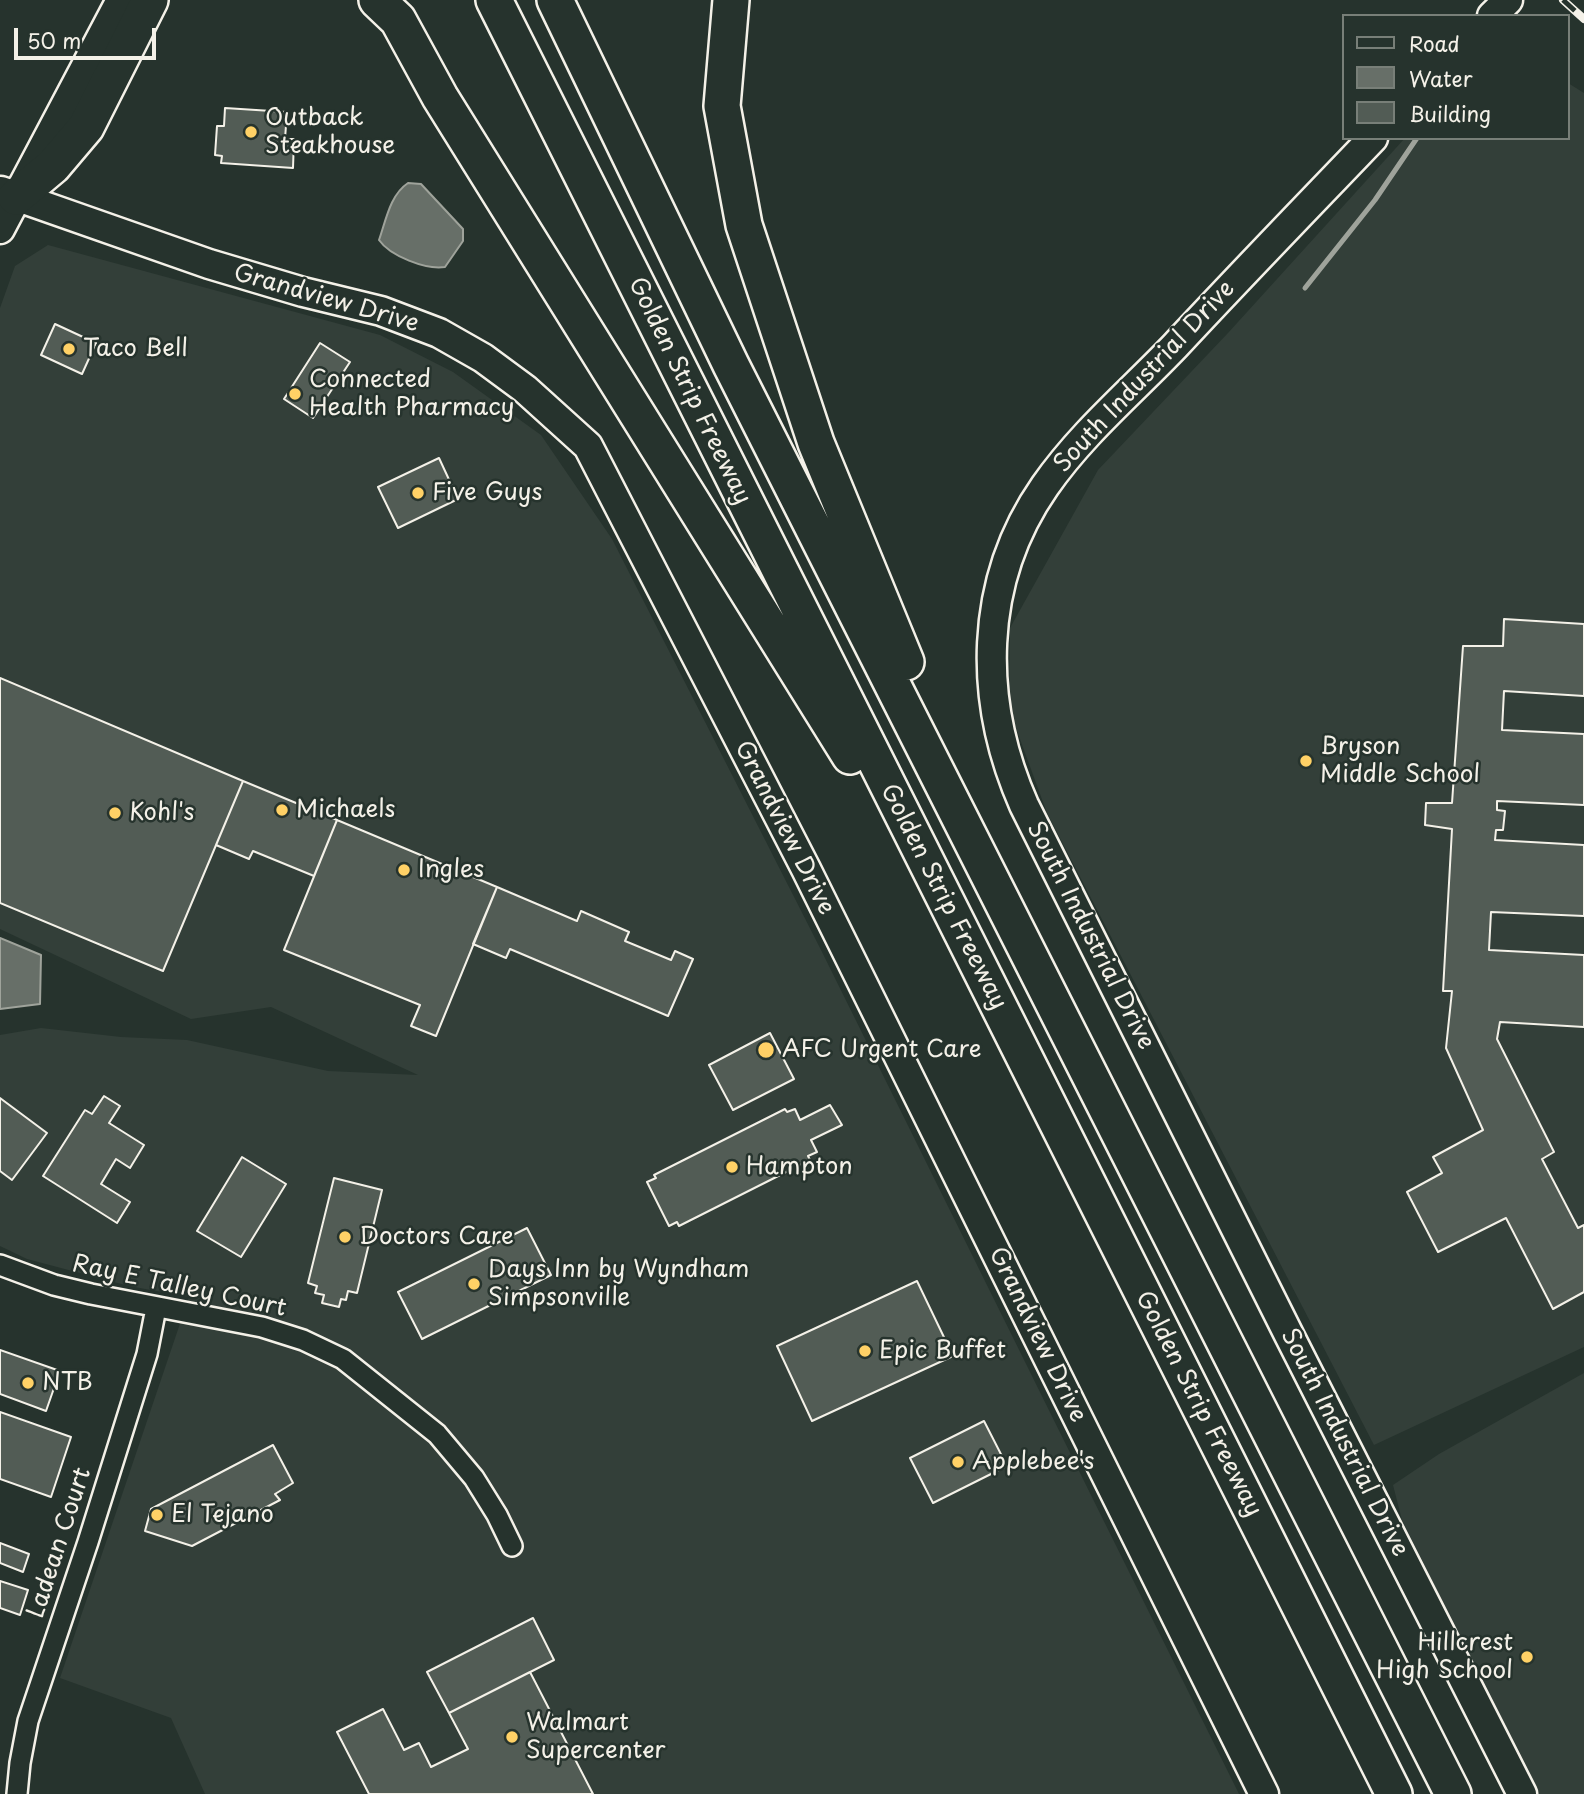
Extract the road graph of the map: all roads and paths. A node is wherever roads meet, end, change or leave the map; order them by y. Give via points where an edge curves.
1 (121, 0) edge
2 (150, 0) edge
3 (377, 0) edge
4 (494, 0) edge
5 (555, 0) edge
6 (731, 0) edge
7 (1508, 0) edge
8 (1494, 14) edge
9 (1371, 140) edge
10 (8, 193) edge
11 (0, 229) edge
12 (1014, 924) junction
13 (966, 942) junction
14 (0, 1265) edge
15 (156, 1308) junction
16 (512, 1546) dead end
17 (18, 1794) edge
18 (1264, 1794) edge
19 (1394, 1794) edge
20 (1453, 1794) edge
21 (1522, 1794) edge

1 - 10 main road
2 - 10 highway via 86,127 53,166
3 - 13 highway via 398,20 462,132
4 - 13 highway, Golden Strip Freeway
5 - 12 highway, Golden Strip Freeway via 732,365
6 - 12 highway via 722,106 744,225 816,443
7 - 8 main road
9 - 21 main road, South Industrial Drive via 1093,429 1045,486 1015,541 1000,586 992,639 993,693 1002,746 1024,805
10 - 11 main road
10 - 18 main road, Grandview Drive via 209,264 381,311 439,333 525,389 588,446 806,869
12 - 20 highway, Golden Strip Freeway
13 - 19 highway, Golden Strip Freeway
14 - 15 street, Ray E Talley Court via 54,1285
15 - 16 street, Ray E Talley Court via 262,1327 303,1340 352,1365 438,1434 474,1478
15 - 17 street, Ladean Court via 147,1354 28,1721

